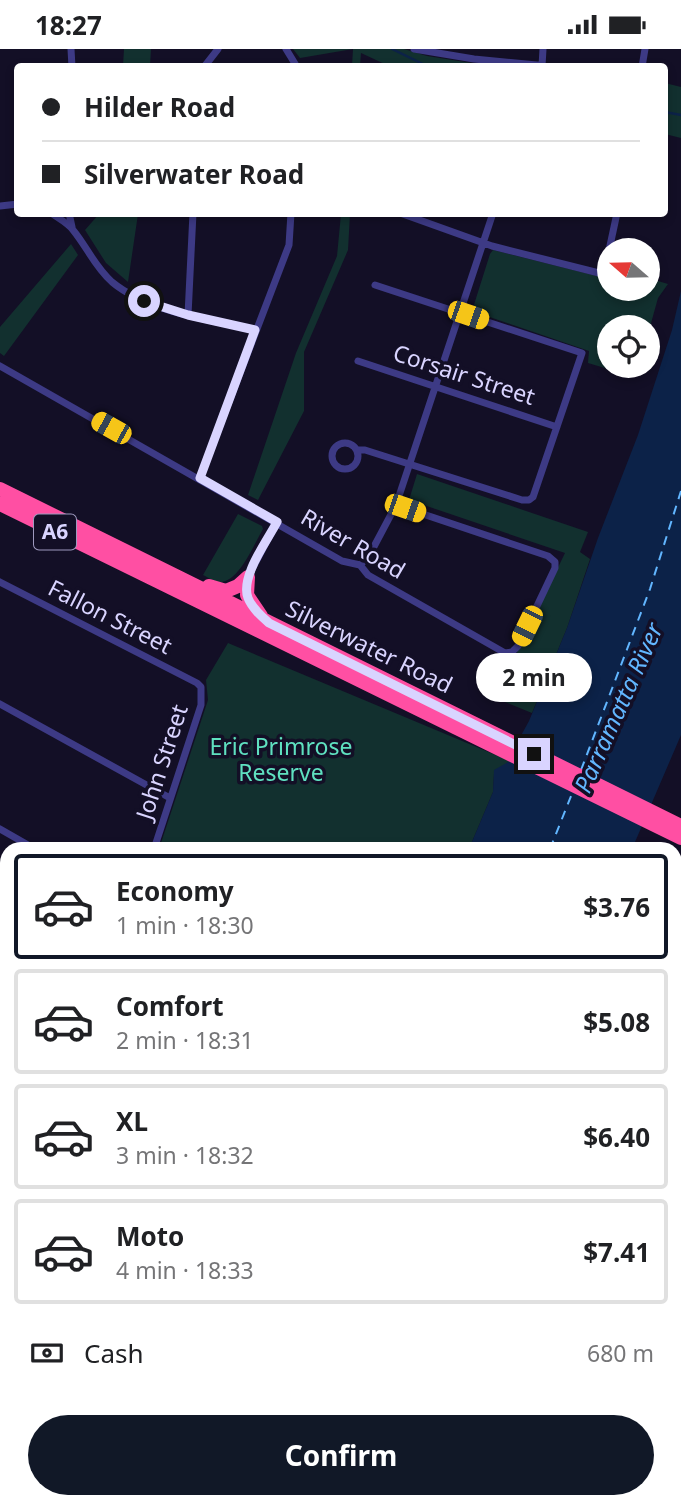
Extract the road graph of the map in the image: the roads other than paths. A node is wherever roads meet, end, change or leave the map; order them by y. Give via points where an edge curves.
1 (218, 49) edge
2 (414, 49) edge
3 (207, 63) edge
4 (512, 63) edge
5 (57, 217) edge
6 (70, 217) edge
7 (193, 217) edge
8 (291, 217) edge
9 (411, 217) edge
10 (492, 217) edge
11 (616, 217) edge
12 (72, 228) junction
13 (483, 243) junction
14 (376, 285) dead end
15 (460, 313) junction
16 (188, 315) junction
17 (255, 330) junction
18 (358, 361) dead end
19 (0, 366) edge
20 (435, 386) junction
21 (557, 427) junction
22 (357, 450) dead end
23 (409, 463) junction
24 (200, 478) junction
25 (0, 489) edge
26 (0, 504) edge
27 (396, 505) junction
28 (277, 522) junction
29 (144, 560) junction
30 (360, 565) junction
31 (248, 577) junction
32 (0, 582) edge
33 (269, 623) junction
34 (201, 687) joint
35 (0, 703) edge
36 (483, 734) junction
37 (170, 798) junction
38 (681, 826) edge
39 (0, 829) edge
40 (681, 838) edge
41 (23, 842) edge
42 (156, 842) edge

1 - 3 street
2 - 4 street
5 - 12 street
6 - 12 street
7 - 16 street
8 - 17 street via 289,244
9 - 13 street
10 - 13 street
11 - 13 street via 605,269 598,273
12 - 16 street via 111,281 144,301
13 - 15 street
14 - 15 street
15 - 20 street
15 - 21 street via 582,353
16 - 17 street
17 - 24 street
18 - 20 street, Corsair Street
19 - 24 street, River Road
20 - 21 street, Corsair Street
20 - 23 street
21 - 23 street via 533,497 528,500
22 - 23 street
23 - 27 street
24 - 28 street, River Road
25 - 29 highway, Silverwater Road / A6
26 - 36 highway, Silverwater Road / A6
27 - 30 street via 369,557
27 - 30 street, River Road via 555,562 518,646 505,653 368,575
28 - 30 street, River Road via 342,561
28 - 31 street
29 - 31 highway via 153,559 219,590 233,589
29 - 33 highway, Silverwater Road / A6
31 - 33 highway via 250,601
32 - 34 street, Fallon Street
33 - 36 highway, Silverwater Road / A6
34 - 37 street, John Street via 201,705
35 - 37 street
36 - 38 highway, Silverwater Road / A6
36 - 40 highway, Silverwater Road / A6
37 - 42 street, John Street
39 - 41 street

